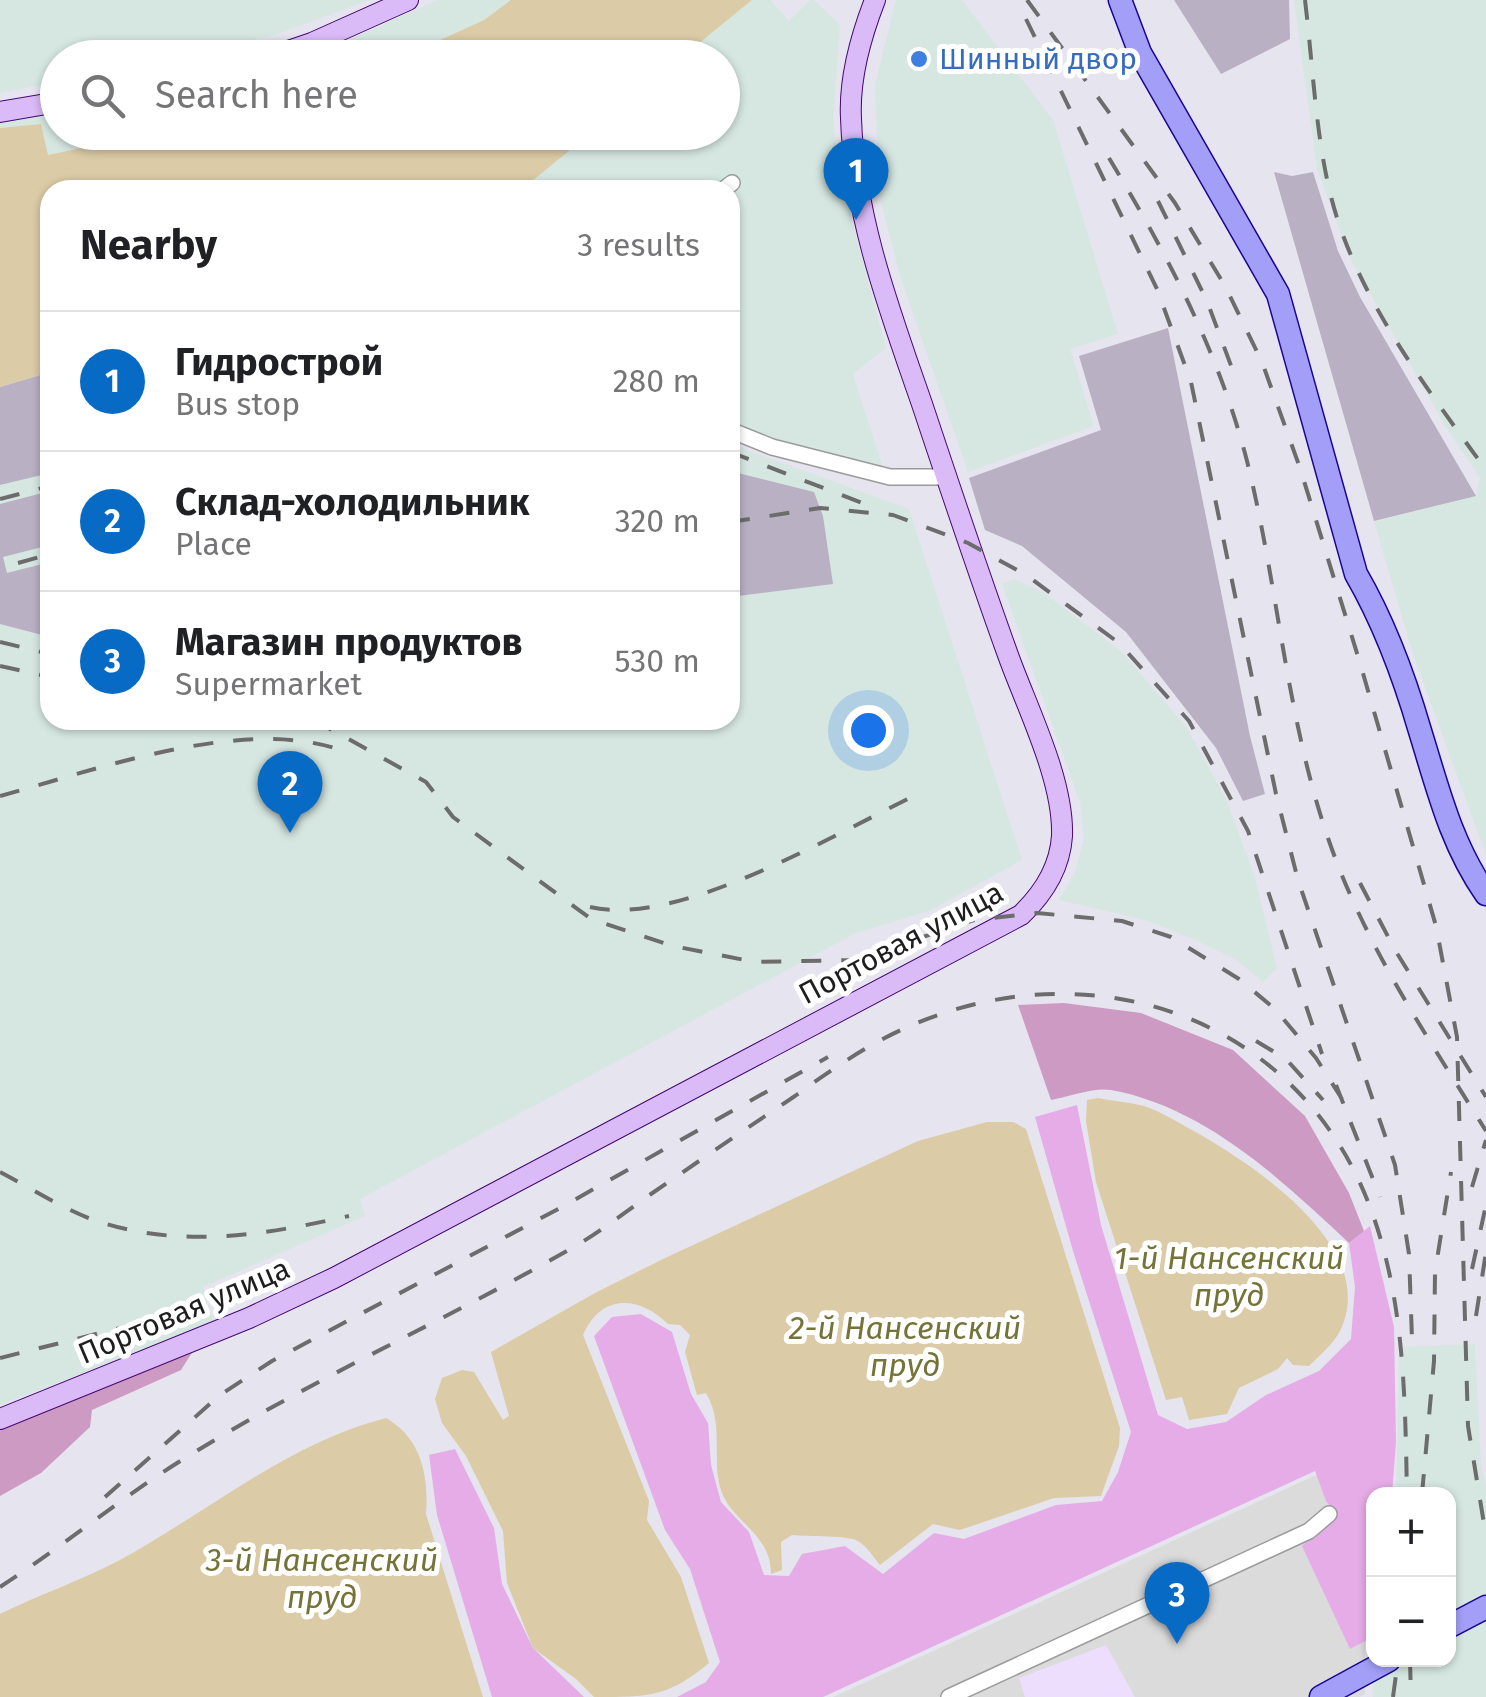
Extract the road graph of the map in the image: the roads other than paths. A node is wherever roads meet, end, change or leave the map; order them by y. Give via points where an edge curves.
1 (408, 0) edge
2 (875, 0) edge
3 (1120, 0) edge
4 (319, 40) edge
5 (40, 105) edge
6 (0, 112) edge
7 (740, 434) edge
8 (946, 477) junction
9 (1486, 894) edge
10 (0, 1419) edge
11 (1328, 1514) dead end
12 (1486, 1607) edge
13 (1456, 1623) edge
14 (1376, 1667) edge
15 (1330, 1692) edge
16 (949, 1697) edge

1 - 4 main road
2 - 8 main road, Портовая улица via 853,84 854,156 871,242
3 - 9 main road via 1140,54 1278,294 1356,574 1400,670 1450,830
5 - 6 main road
7 - 8 street via 890,477
8 - 10 main road, Портовая улица via 1059,806 1058,862 1021,915 334,1278
11 - 16 street via 1309,1532
12 - 13 main road
14 - 15 main road

